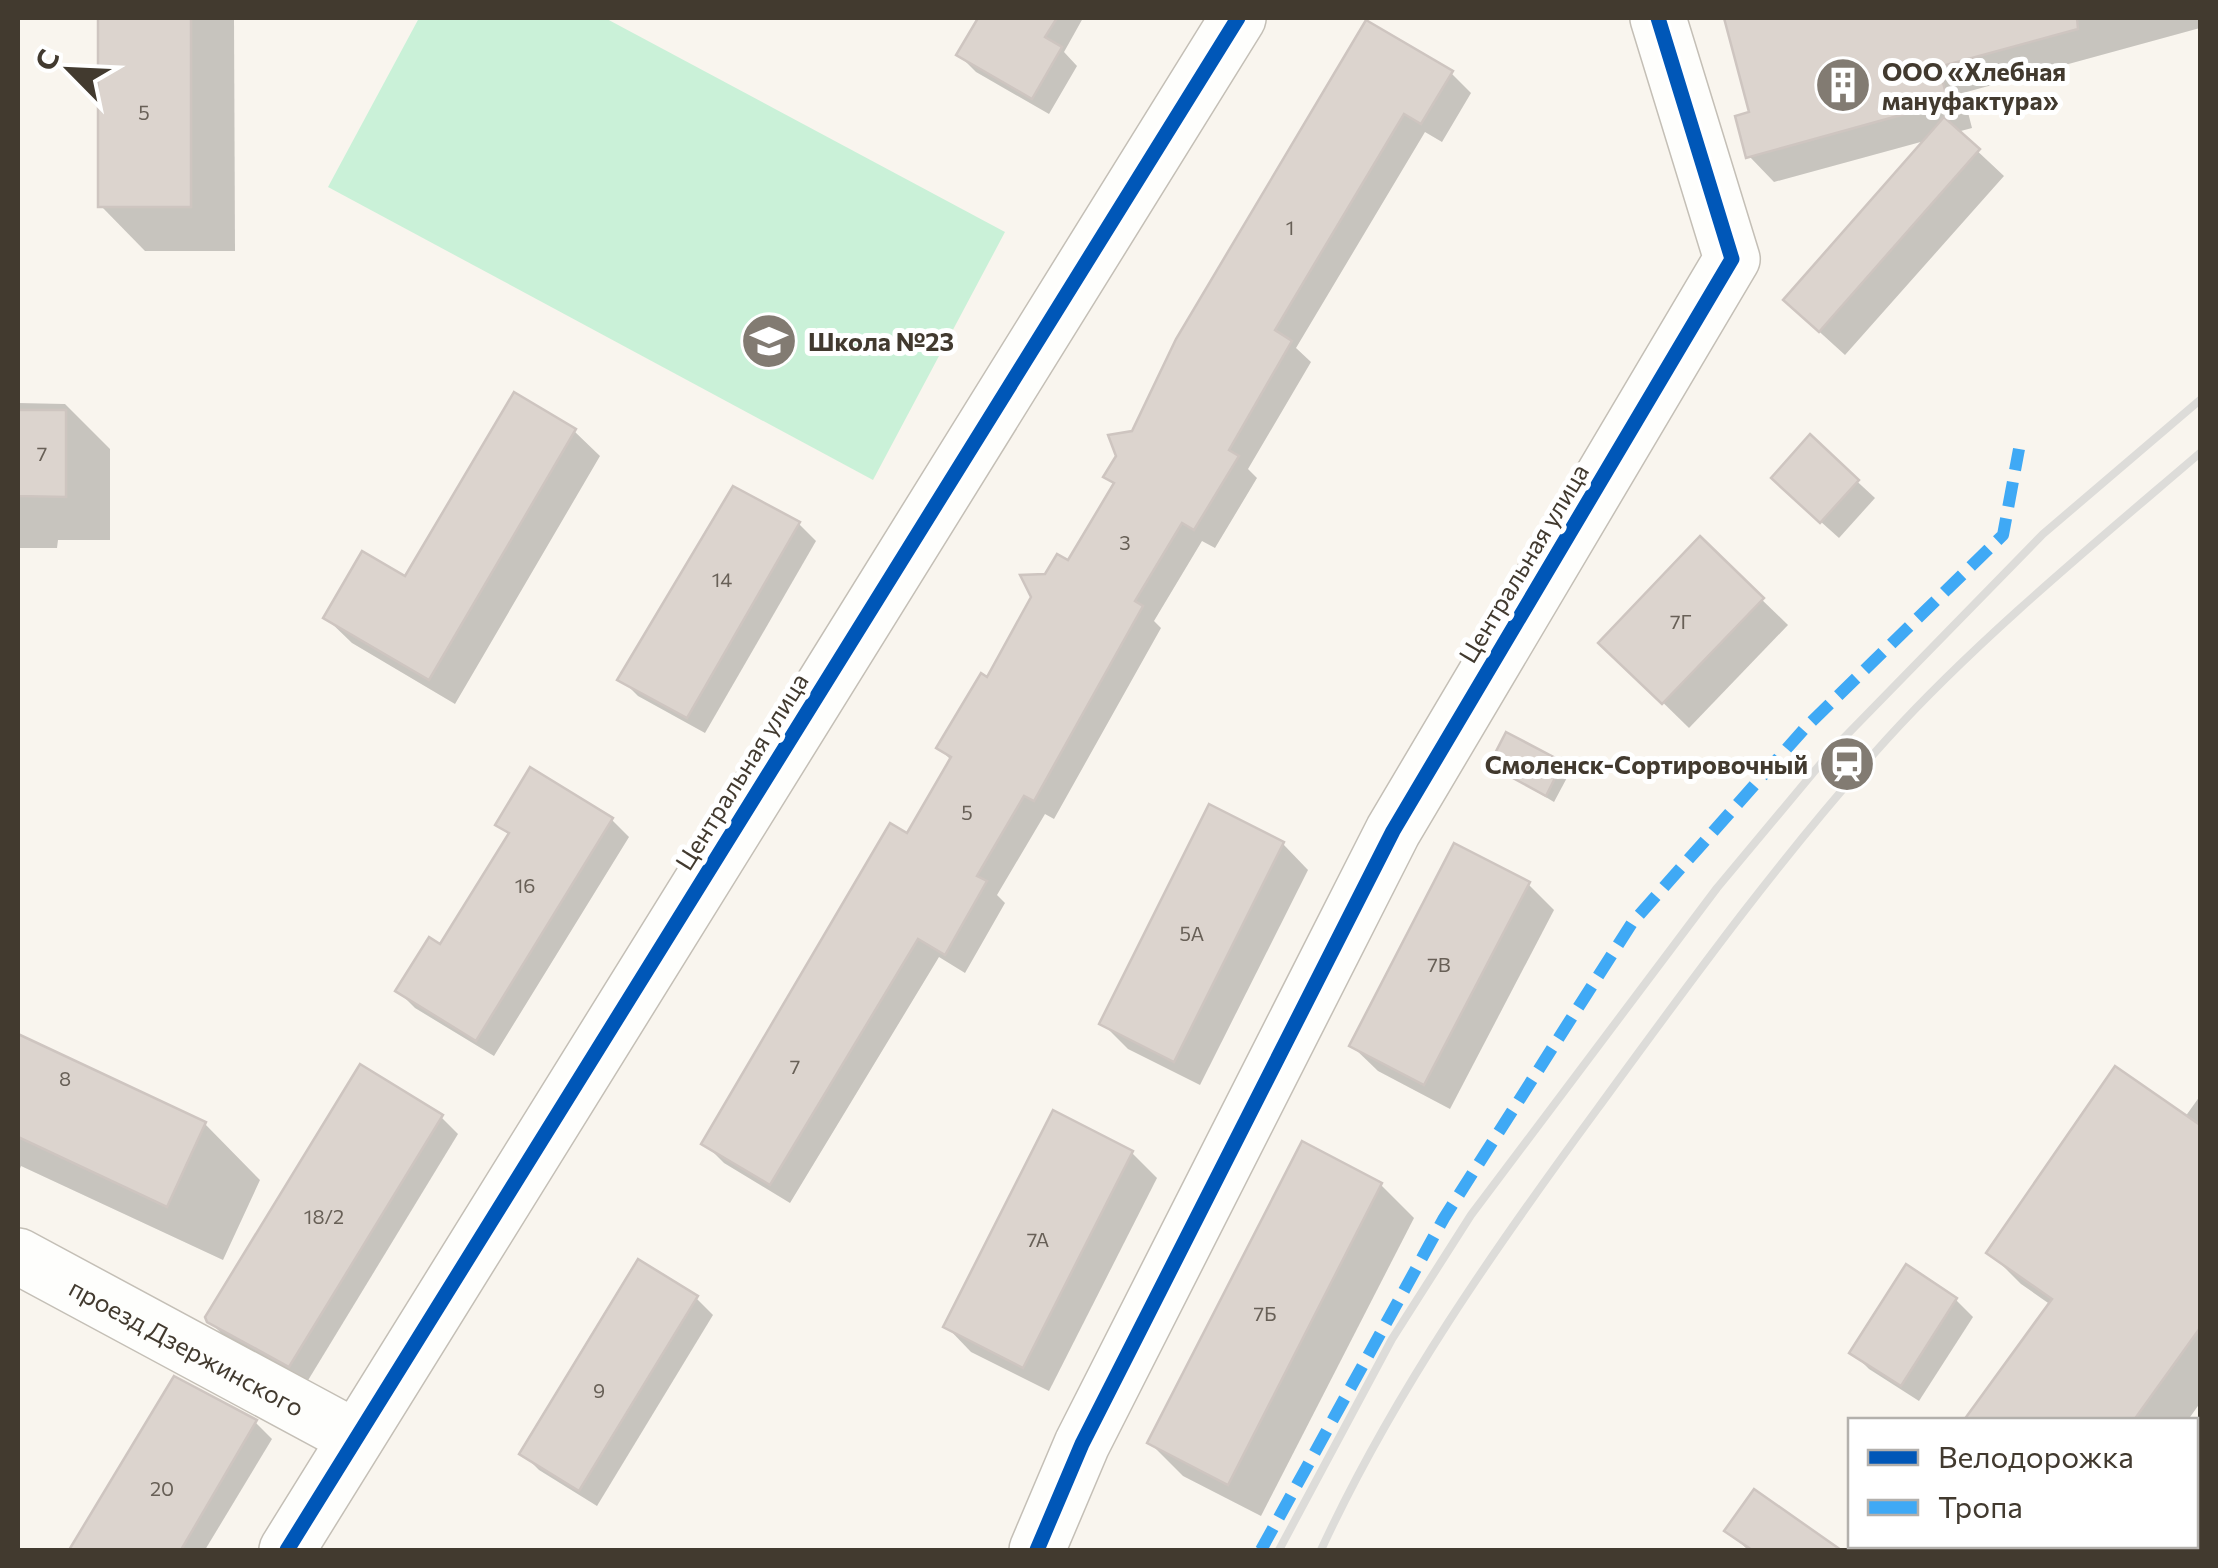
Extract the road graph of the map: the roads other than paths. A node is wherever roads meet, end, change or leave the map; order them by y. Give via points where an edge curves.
1 (1238, 18) edge
2 (1658, 18) edge
3 (18, 1256) edge
4 (356, 1438) junction
5 (286, 1550) edge
6 (1036, 1550) edge

1 - 4 street, Центральная улица
2 - 6 street, Центральная улица via 1732,260 1393,831 1082,1444
3 - 4 street, проезд Дзержинского
4 - 5 street, Центральная улица

